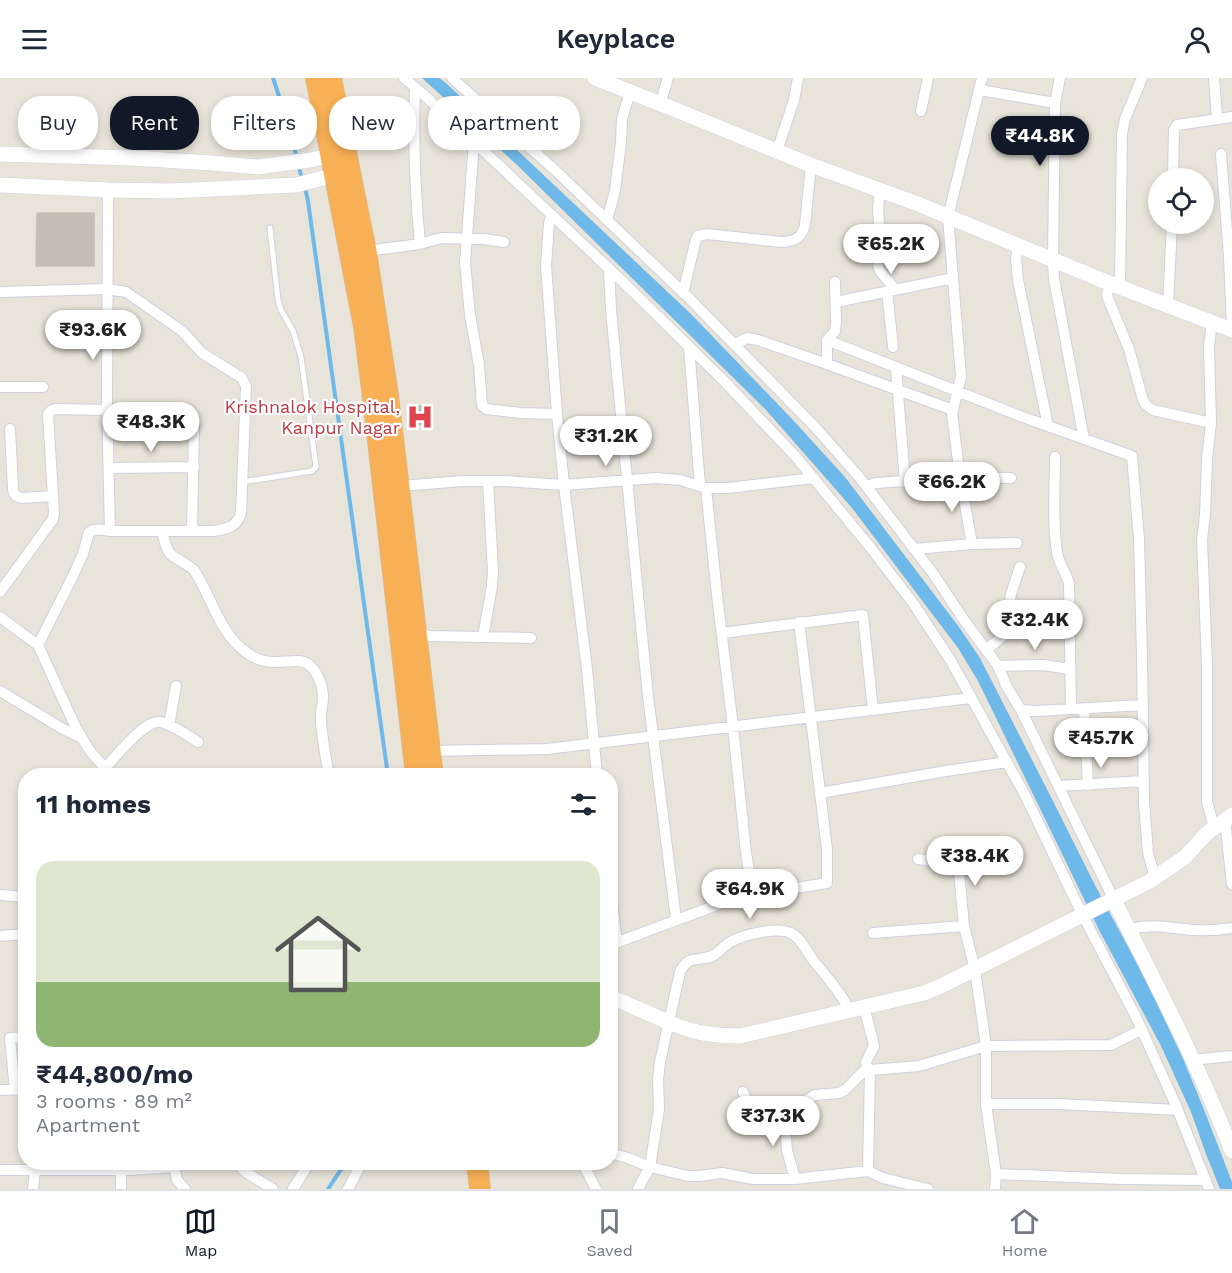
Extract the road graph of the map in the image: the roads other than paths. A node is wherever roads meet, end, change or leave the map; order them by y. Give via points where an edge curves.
1 (316, 78) edge
2 (331, 78) edge
3 (404, 78) edge
4 (452, 78) edge
5 (595, 78) edge
6 (668, 78) edge
7 (798, 78) edge
8 (928, 78) edge
9 (982, 78) edge
10 (1059, 78) edge
11 (1142, 78) edge
12 (1214, 78) edge
13 (415, 87) junction
14 (980, 90) junction
15 (630, 92) junction
16 (428, 99) edge
17 (1055, 103) junction
18 (660, 104) junction
19 (921, 111) dead end
20 (1232, 117) edge
21 (1217, 118) junction
22 (473, 150) edge
23 (483, 150) edge
24 (777, 151) junction
25 (0, 154) edge
26 (1221, 154) dead end
27 (811, 165) junction
28 (336, 167) junction
29 (1173, 168) edge
30 (0, 185) edge
31 (1228, 186) edge
32 (108, 190) junction
33 (880, 190) junction
34 (552, 215) junction
35 (948, 217) junction
36 (607, 219) junction
37 (270, 228) dead end
38 (1172, 234) edge
39 (466, 238) junction
40 (504, 242) dead end
41 (420, 244) junction
42 (1018, 246) junction
43 (366, 251) junction
44 (1053, 260) junction
45 (609, 268) junction
46 (953, 278) junction
47 (835, 282) dead end
48 (1115, 285) junction
49 (108, 289) junction
50 (891, 290) junction
51 (0, 292) edge
52 (683, 293) junction
53 (836, 302) junction
54 (1168, 305) junction
55 (1212, 322) junction
56 (1232, 328) edge
57 (827, 343) junction
58 (734, 345) junction
59 (689, 347) junction
60 (893, 347) dead end
61 (827, 362) junction
62 (896, 368) junction
63 (0, 387) edge
64 (43, 387) dead end
65 (897, 389) junction
66 (957, 392) junction
67 (108, 410) junction
68 (953, 410) junction
69 (557, 414) junction
70 (1211, 423) junction
71 (194, 426) dead end
72 (1048, 426) junction
73 (10, 429) dead end
74 (1084, 439) junction
75 (1055, 457) dead end
76 (194, 467) junction
77 (109, 468) junction
78 (960, 477) junction
79 (814, 478) junction
80 (1011, 478) dead end
81 (627, 480) junction
82 (488, 481) junction
83 (242, 482) junction
84 (905, 482) junction
85 (564, 485) junction
86 (400, 486) junction
87 (866, 486) junction
88 (703, 487) junction
89 (52, 496) junction
90 (110, 531) junction
91 (162, 531) junction
92 (192, 531) junction
93 (1017, 543) dead end
94 (972, 544) junction
95 (914, 549) junction
96 (1020, 567) dead end
97 (0, 592) edge
98 (0, 617) edge
99 (799, 622) junction
100 (722, 633) junction
101 (416, 634) junction
102 (483, 637) junction
103 (531, 638) dead end
104 (38, 645) junction
105 (987, 650) junction
106 (998, 666) junction
107 (1070, 669) junction
108 (176, 686) dead end
109 (0, 691) edge
110 (972, 698) junction
111 (1143, 705) junction
112 (1084, 708) junction
113 (1071, 709) junction
114 (873, 710) junction
115 (1021, 710) junction
116 (810, 718) junction
117 (169, 725) junction
118 (733, 727) junction
119 (654, 736) junction
120 (82, 738) junction
121 (198, 742) dead end
122 (594, 744) junction
123 (422, 752) junction
124 (1007, 762) junction
125 (105, 768) edge
126 (111, 768) edge
127 (327, 768) edge
128 (418, 768) edge
129 (429, 768) edge
130 (596, 768) edge
131 (1144, 781) junction
132 (1088, 785) junction
133 (1059, 786) junction
134 (820, 794) junction
135 (1224, 821) edge
136 (918, 859) dead end
137 (1155, 878) junction
138 (1232, 884) edge
139 (0, 895) edge
140 (18, 896) edge
141 (753, 896) junction
142 (1112, 901) junction
143 (1086, 914) junction
144 (676, 919) junction
145 (964, 926) junction
146 (1232, 928) edge
147 (1129, 929) junction
148 (873, 933) dead end
149 (18, 935) edge
150 (0, 936) edge
151 (618, 941) edge
152 (975, 970) junction
153 (618, 1000) edge
154 (856, 1008) junction
155 (669, 1022) junction
156 (1142, 1030) junction
157 (18, 1038) edge
158 (986, 1046) junction
159 (1232, 1056) edge
160 (1192, 1060) junction
161 (868, 1069) junction
162 (18, 1080) edge
163 (0, 1090) edge
164 (18, 1090) edge
165 (743, 1092) dead end
166 (986, 1104) junction
167 (784, 1109) junction
168 (1178, 1110) junction
169 (1232, 1151) edge
170 (618, 1155) edge
171 (650, 1167) junction
172 (0, 1170) edge
173 (35, 1170) joint
174 (121, 1170) edge
175 (174, 1170) edge
176 (244, 1170) edge
177 (305, 1170) edge
178 (358, 1170) edge
179 (466, 1170) edge
180 (478, 1170) edge
181 (586, 1170) edge
182 (868, 1172) junction
183 (996, 1174) junction
184 (795, 1179) junction
185 (814, 1183) edge
186 (883, 1184) edge
187 (1110, 1184) edge
188 (1208, 1185) edge
189 (33, 1189) edge
190 (121, 1189) edge
191 (184, 1189) edge
192 (273, 1189) edge
193 (293, 1189) edge
194 (348, 1189) edge
195 (468, 1189) edge
196 (480, 1189) edge
197 (596, 1189) edge
198 (638, 1189) edge
199 (923, 1189) edge
200 (995, 1189) edge

1 - 28 highway
2 - 28 highway
3 - 13 street
4 - 36 street
5 - 15 street
6 - 18 street
7 - 24 street
8 - 19 street
9 - 14 street
10 - 17 street
11 - 48 street via 1122,133
12 - 21 street
13 - 16 street
13 - 41 street via 415,195
14 - 17 street
14 - 35 street
15 - 18 street
15 - 36 street via 622,119 615,191
17 - 44 street
18 - 24 street
20 - 21 street
21 - 29 street via 1175,127
22 - 39 street
23 - 34 street
24 - 27 street
25 - 28 street via 258,167 309,160
26 - 31 street
27 - 33 street
27 - 52 street via 805,225 799,238 782,242 698,236
28 - 32 street via 296,185
28 - 43 highway
28 - 123 highway via 364,327
30 - 32 street
31 - 56 street via 1226,227
32 - 49 street
33 - 35 street
33 - 50 street via 878,266
34 - 45 street
34 - 69 street via 546,266
35 - 42 street
35 - 46 street
36 - 52 street
37 - 83 lane via 278,300 301,357 316,467 312,471
38 - 54 street
39 - 40 street
39 - 41 street via 441,238
39 - 69 street via 465,263 482,405 486,409
41 - 43 street
42 - 44 street
42 - 72 street via 1017,280
43 - 86 highway
44 - 48 street
44 - 74 street
45 - 59 street
45 - 81 street
46 - 50 street
46 - 66 street via 961,376
47 - 53 street
48 - 54 street
48 - 70 street via 1107,297 1129,349 1146,405
49 - 51 street
49 - 67 street
49 - 83 street via 132,295 182,331 202,353 242,378 246,389
50 - 53 street
50 - 60 street
52 - 58 street
53 - 57 street via 836,327
54 - 55 street
55 - 56 street
55 - 70 street
57 - 61 street
57 - 62 street
58 - 61 street via 747,339 758,340
58 - 87 street via 816,428
59 - 79 street
59 - 88 street
61 - 65 street
62 - 65 street
62 - 66 street
63 - 64 street
65 - 68 street
65 - 84 street
66 - 68 street
66 - 72 street
67 - 77 street
67 - 89 street via 56,409 48,414
68 - 78 street
69 - 85 street
70 - 135 street via 1202,540 1207,801
71 - 76 street
72 - 74 street
73 - 89 street via 14,493 19,498
74 - 111 street via 1132,456
75 - 107 street via 1056,547 1069,583
76 - 77 street
76 - 92 street
77 - 90 street
78 - 80 street
78 - 84 street
78 - 94 street
79 - 88 street via 728,488
79 - 110 street via 913,603
81 - 85 street
81 - 88 street via 680,480
81 - 119 street
82 - 85 street
82 - 86 street
82 - 102 street via 492,586
83 - 92 street via 242,513 237,523 226,529
84 - 87 street
85 - 122 street
86 - 101 highway
87 - 95 street
88 - 100 street
89 - 97 street via 53,519
90 - 91 street
90 - 104 street via 89,532 83,554
91 - 92 street
91 - 127 street via 166,549 194,570 239,647 271,663 303,661 311,665 322,687 321,720
93 - 94 street
94 - 95 street
95 - 105 street
96 - 105 street via 1005,633
98 - 104 street
99 - 100 street
99 - 114 street via 863,615
99 - 116 street
100 - 118 street
101 - 102 street
101 - 123 highway
102 - 103 street
104 - 120 street
105 - 106 street
106 - 107 street
106 - 115 street
107 - 113 street
108 - 117 street
109 - 120 street
110 - 114 street
110 - 124 street
111 - 112 street
111 - 131 street
112 - 113 street
112 - 132 street
113 - 115 street
114 - 116 street
115 - 133 street
116 - 118 street
116 - 134 street
117 - 121 street
117 - 126 street via 160,722 145,728
118 - 119 street
118 - 141 street
119 - 122 street
119 - 144 street
120 - 125 street
122 - 123 street
122 - 130 street
123 - 128 highway
123 - 129 highway
124 - 134 street
124 - 143 street
131 - 132 street
131 - 137 street via 1148,853
132 - 133 street
133 - 142 street
134 - 141 street via 827,884
135 - 137 street
135 - 138 street
136 - 145 street via 952,864 958,869
137 - 142 street
139 - 140 street
141 - 144 street
142 - 143 street
142 - 147 street
143 - 152 street
143 - 156 street
144 - 151 street
145 - 148 street
145 - 152 street
146 - 147 street via 1211,931 1149,925
147 - 160 street
149 - 150 street
152 - 154 street via 924,993
152 - 158 street
153 - 155 street
154 - 155 street via 740,1036 700,1033
154 - 155 street via 796,936 777,930 740,938 713,956 685,963
154 - 161 street via 872,1035 874,1046 866,1062
155 - 171 street via 660,1062 659,1109
156 - 158 street via 1112,1045
156 - 168 street
157 - 162 street via 10,1038
158 - 161 street via 919,1066
158 - 166 street
159 - 160 street
160 - 169 street
161 - 167 street via 839,1093 815,1095
161 - 182 street
163 - 164 street
165 - 167 street via 755,1110
166 - 168 street
166 - 183 street
167 - 184 street via 787,1150
168 - 188 street
170 - 171 street
171 - 184 street via 693,1176 722,1173 753,1179
171 - 198 street
172 - 173 street
173 - 189 street
174 - 190 street
175 - 191 street
176 - 192 street
177 - 193 street
178 - 194 street
179 - 195 highway
180 - 196 highway
181 - 197 street
182 - 185 street
182 - 186 street
183 - 187 street
183 - 200 street
184 - 185 street
186 - 199 street
187 - 188 street

